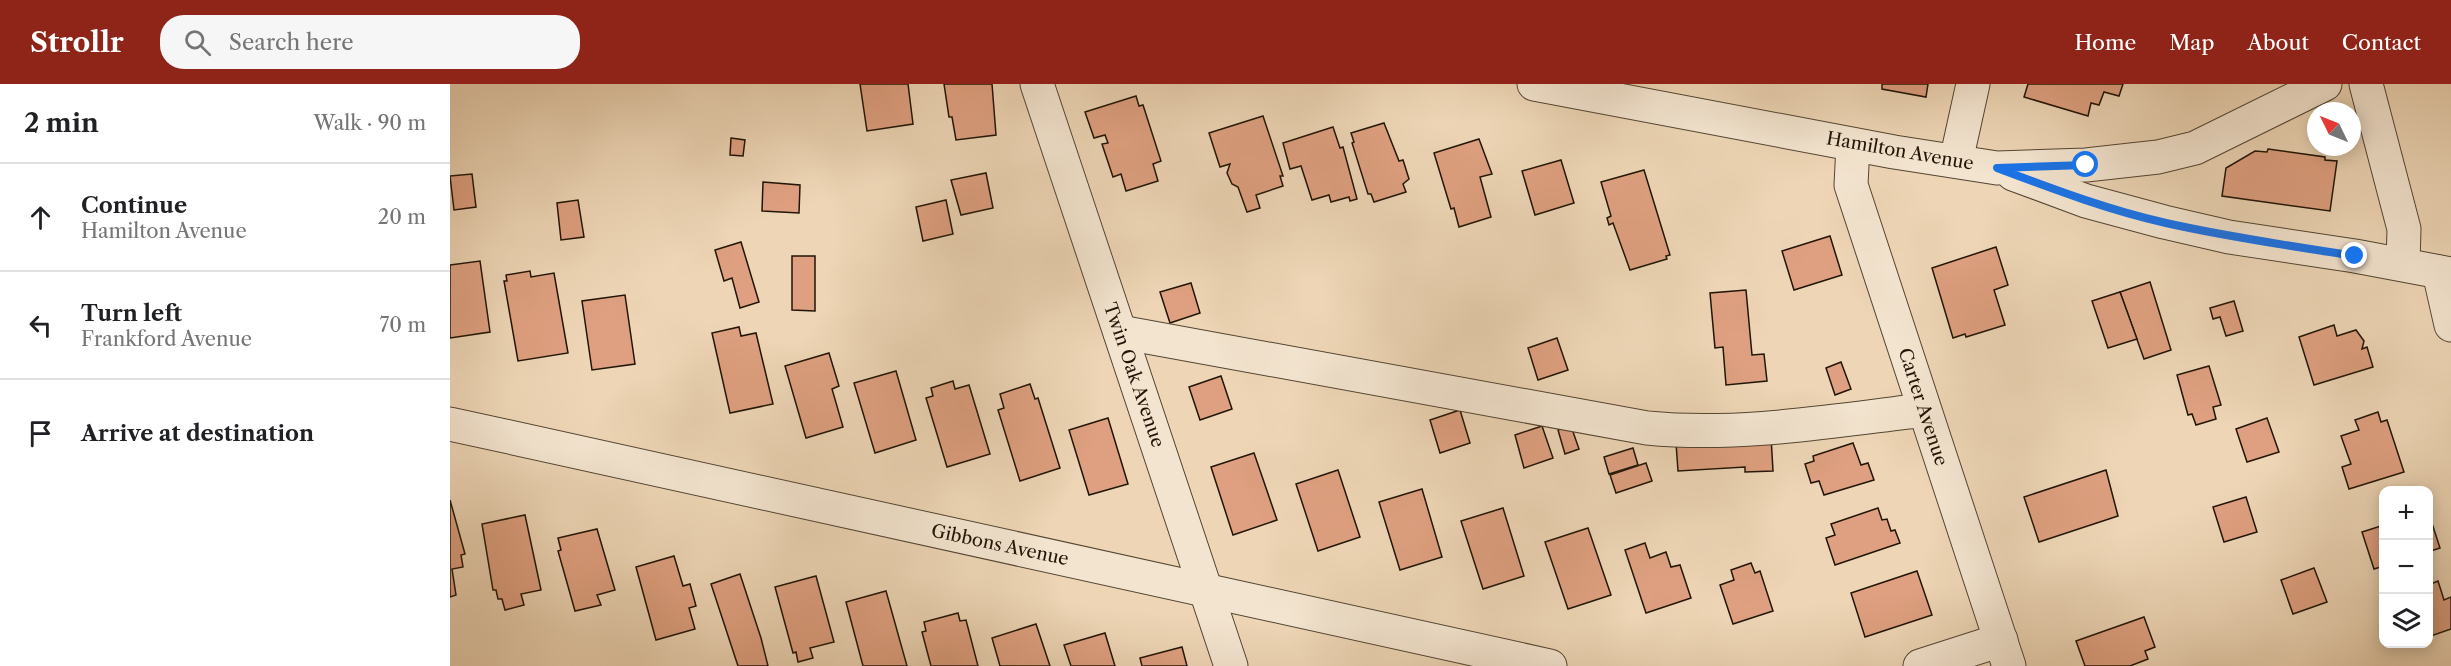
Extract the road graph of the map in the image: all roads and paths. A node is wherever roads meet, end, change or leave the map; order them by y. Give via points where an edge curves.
1 (1037, 84) edge
2 (1973, 84) edge
3 (2325, 84) edge
4 (2367, 84) edge
5 (1550, 85) edge
6 (1853, 145) junction
7 (1956, 161) junction
8 (1997, 168) junction
9 (2403, 264) junction
10 (2445, 273) edge
11 (2451, 325) edge
12 (1120, 332) junction
13 (1924, 410) junction
14 (450, 424) edge
15 (1206, 590) junction
16 (2005, 653) edge
17 (1231, 666) edge
18 (1550, 666) edge
19 (1920, 666) edge

1 - 12 street, Twin Oak Avenue
2 - 7 street
3 - 8 street, Hamilton Avenue via 2194,148 2158,157 2086,165
4 - 9 street via 2404,229
5 - 6 street, Hamilton Avenue
6 - 7 street, Hamilton Avenue
6 - 13 street, Carter Avenue via 1851,185
7 - 8 street, Hamilton Avenue
8 - 9 street via 2086,201 2164,222 2229,237
9 - 10 street
10 - 11 street
12 - 13 street via 1680,432 1754,429
12 - 15 street, Twin Oak Avenue
13 - 16 street, Carter Avenue
14 - 15 street, Gibbons Avenue
15 - 17 street, Twin Oak Avenue
15 - 18 street, Gibbons Avenue
16 - 19 street

